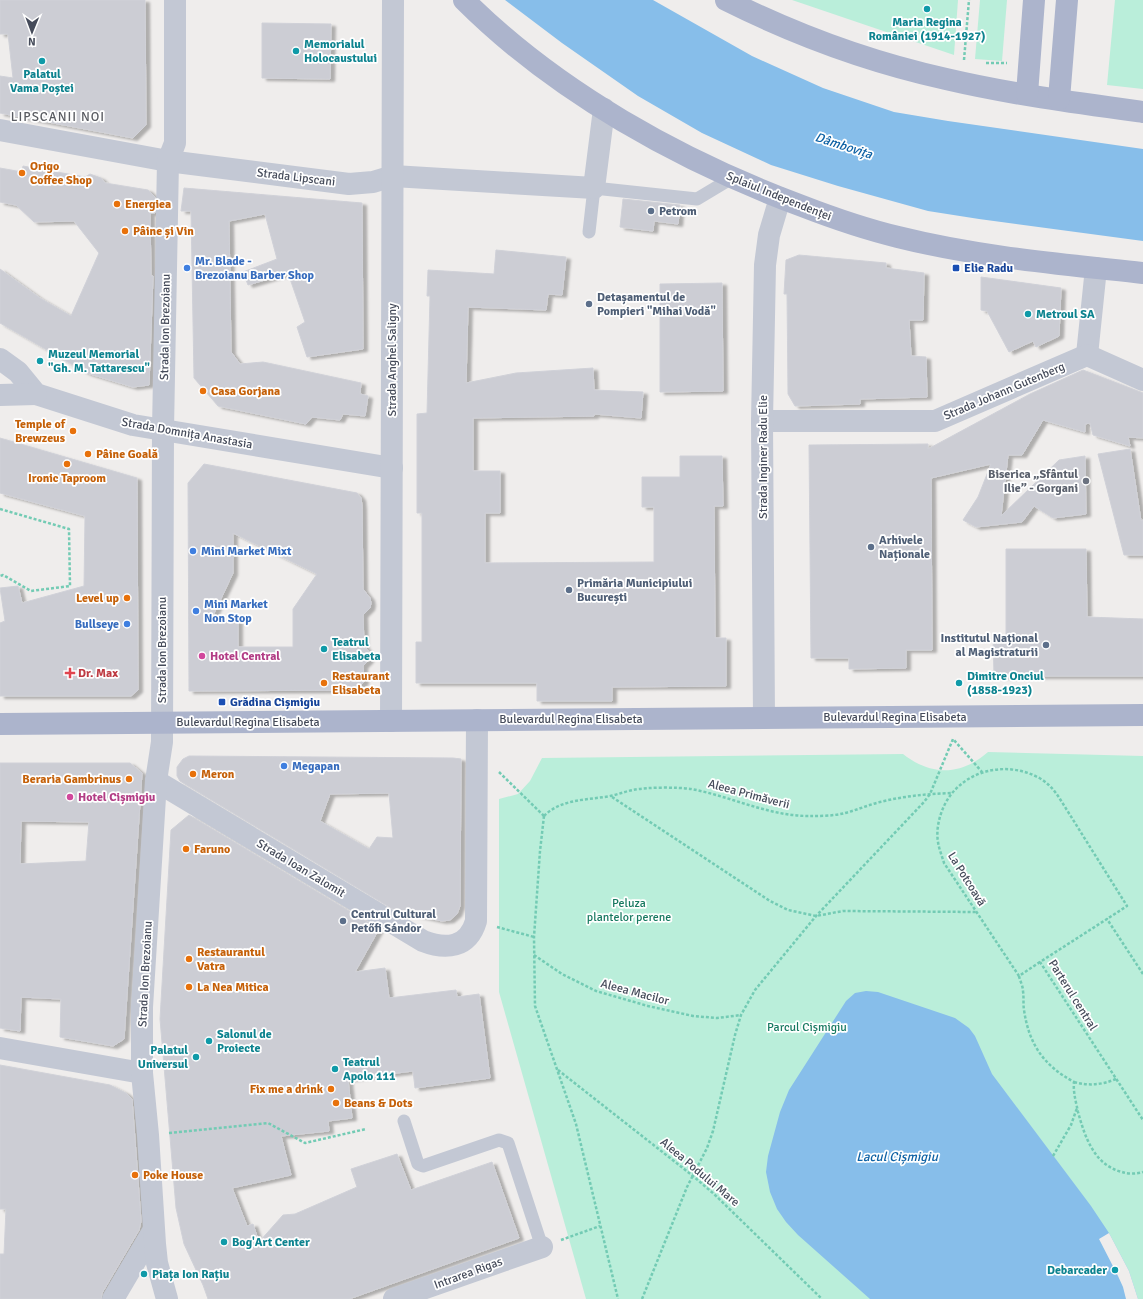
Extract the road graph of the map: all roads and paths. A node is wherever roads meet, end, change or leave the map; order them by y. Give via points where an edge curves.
1 (175, 0) edge
2 (393, 0) edge
3 (464, 0) edge
4 (726, 0) edge
5 (969, 0) edge
6 (1034, 0) edge
7 (1067, 0) edge
8 (755, 7) edge
9 (964, 63) dead end
10 (979, 63) dead end
11 (1030, 64) junction
12 (1027, 94) junction
13 (1059, 99) junction
14 (604, 109) junction
15 (1143, 112) edge
16 (0, 130) edge
17 (168, 161) junction
18 (393, 176) junction
19 (732, 178) junction
20 (594, 188) junction
21 (780, 198) junction
22 (589, 232) dead end
23 (1096, 268) junction
24 (1143, 273) edge
25 (1087, 355) junction
26 (0, 359) edge
27 (1143, 380) edge
28 (36, 394) junction
29 (0, 395) edge
30 (762, 421) junction
31 (163, 430) junction
32 (392, 468) junction
33 (0, 509) edge
34 (0, 576) edge
35 (1143, 715) edge
36 (764, 718) junction
37 (477, 720) junction
38 (391, 721) junction
39 (162, 722) junction
40 (0, 724) edge
41 (477, 751) junction
42 (982, 772) junction
43 (156, 780) junction
44 (952, 793) junction
45 (930, 794) junction
46 (611, 796) junction
47 (544, 816) junction
48 (976, 912) junction
49 (816, 916) junction
50 (1107, 919) junction
51 (476, 921) junction
52 (534, 937) junction
53 (533, 954) junction
54 (1040, 962) junction
55 (1143, 974) edge
56 (1019, 976) junction
57 (741, 1015) junction
58 (0, 1048) edge
59 (557, 1070) junction
60 (142, 1073) junction
61 (1116, 1079) junction
62 (1074, 1082) junction
63 (1077, 1107) junction
64 (1143, 1120) edge
65 (404, 1121) dead end
66 (366, 1129) dead end
67 (148, 1134) junction
68 (1053, 1156) dead end
69 (1143, 1172) edge
70 (693, 1176) junction
71 (600, 1226) junction
72 (153, 1231) junction
73 (542, 1247) junction
74 (113, 1299) edge
75 (167, 1299) edge
76 (394, 1299) edge
77 (618, 1299) edge
78 (642, 1299) edge
79 (822, 1299) edge

1 - 17 street, Strada Ion Brezoianu via 174,143
2 - 18 street, Strada Anghel Saligny
3 - 14 main road, Splaiul Independenței via 506,38 570,87
4 - 8 main road
5 - 9 path
6 - 11 main road
7 - 13 main road
8 - 12 main road via 812,39 891,65
10 - 11 path
11 - 12 main road
12 - 13 main road
13 - 15 main road
14 - 19 main road, Splaiul Independenței via 682,154
14 - 20 street
16 - 17 street, Strada Lipscani
17 - 18 street, Strada Lipscani via 350,184 373,182
17 - 31 street, Strada Ion Brezoianu
18 - 20 street, Strada Lipscani
18 - 32 street, Strada Anghel Saligny
19 - 20 lane via 697,199
19 - 21 main road, Splaiul Independenței
20 - 22 lane
21 - 23 main road, Splaiul Independenței via 859,226 930,244 963,251
21 - 30 street, Strada Inginer Radu Elie via 769,235 764,265
23 - 24 main road, Splaiul Independenței
23 - 25 street
25 - 27 street
25 - 30 street, Strada Johann Gutenberg via 935,421
26 - 28 street via 18,372
28 - 29 street
28 - 31 street, Strada Domnița Anastasia via 133,425
30 - 36 street, Strada Inginer Radu Elie
31 - 32 street, Strada Domnița Anastasia
31 - 39 street, Strada Ion Brezoianu
32 - 38 street, Strada Anghel Saligny
33 - 34 path via 68,529 70,586 31,590 4,575
35 - 36 main road, Bulevardul Regina Elisabeta
36 - 37 main road, Bulevardul Regina Elisabeta
37 - 38 main road, Bulevardul Regina Elisabeta
37 - 41 street, Strada Ioan Zalomit
38 - 39 main road, Bulevardul Regina Elisabeta
39 - 40 main road, Bulevardul Regina Elisabeta
39 - 43 street, Strada Ion Brezoianu via 162,742
41 - 47 path
41 - 51 street, Strada Ioan Zalomit
42 - 44 path, La Potcoavă via 971,777
42 - 45 path via 953,738
42 - 50 path, La Potcoavă via 1011,769 1026,772 1041,779 1053,789 1127,906
43 - 51 street, Strada Ioan Zalomit via 423,941 448,946 458,943 473,931
43 - 60 street, Strada Ion Brezoianu via 142,1007
44 - 45 path, Aleea Primăverii
44 - 48 path, La Potcoavă via 941,814 937,841 944,863
45 - 46 path, Aleea Primăverii via 894,799 844,814 808,816 777,812 689,789 634,790
45 - 49 path via 915,813
46 - 47 path, Aleea Primăverii via 561,804
46 - 49 path via 770,901 788,910
47 - 52 path
48 - 49 path via 843,911
48 - 56 path, La Potcoavă
49 - 57 path via 755,990
50 - 54 path, Parterul central
50 - 55 path
51 - 52 path
52 - 53 path
53 - 57 path, Aleea Macilor via 562,974 596,991 693,1016 717,1018
53 - 59 path via 535,1006
54 - 56 path
54 - 61 path, Parterul central
56 - 62 path via 1026,1024 1034,1046 1050,1066
57 - 70 path via 713,1131
58 - 60 street
59 - 70 path, Aleea Podului Mare
59 - 71 path via 576,1124
60 - 67 street, Strada Ion Brezoianu
61 - 62 path via 1093,1085
61 - 64 path, Parterul central
62 - 63 path
63 - 68 path via 1071,1125
63 - 69 path via 1082,1129 1089,1144 1106,1165 1125,1173
65 - 73 lane via 418,1164 423,1166 499,1140 508,1143
66 - 67 path via 305,1143 268,1123
67 - 72 street, Strada Ion Brezoianu
70 - 78 path
70 - 79 path, Aleea Podului Mare
71 - 73 path
71 - 77 path
72 - 74 street
72 - 75 street, Strada Ion Brezoianu via 157,1263
73 - 76 street, Intrarea Rigas

